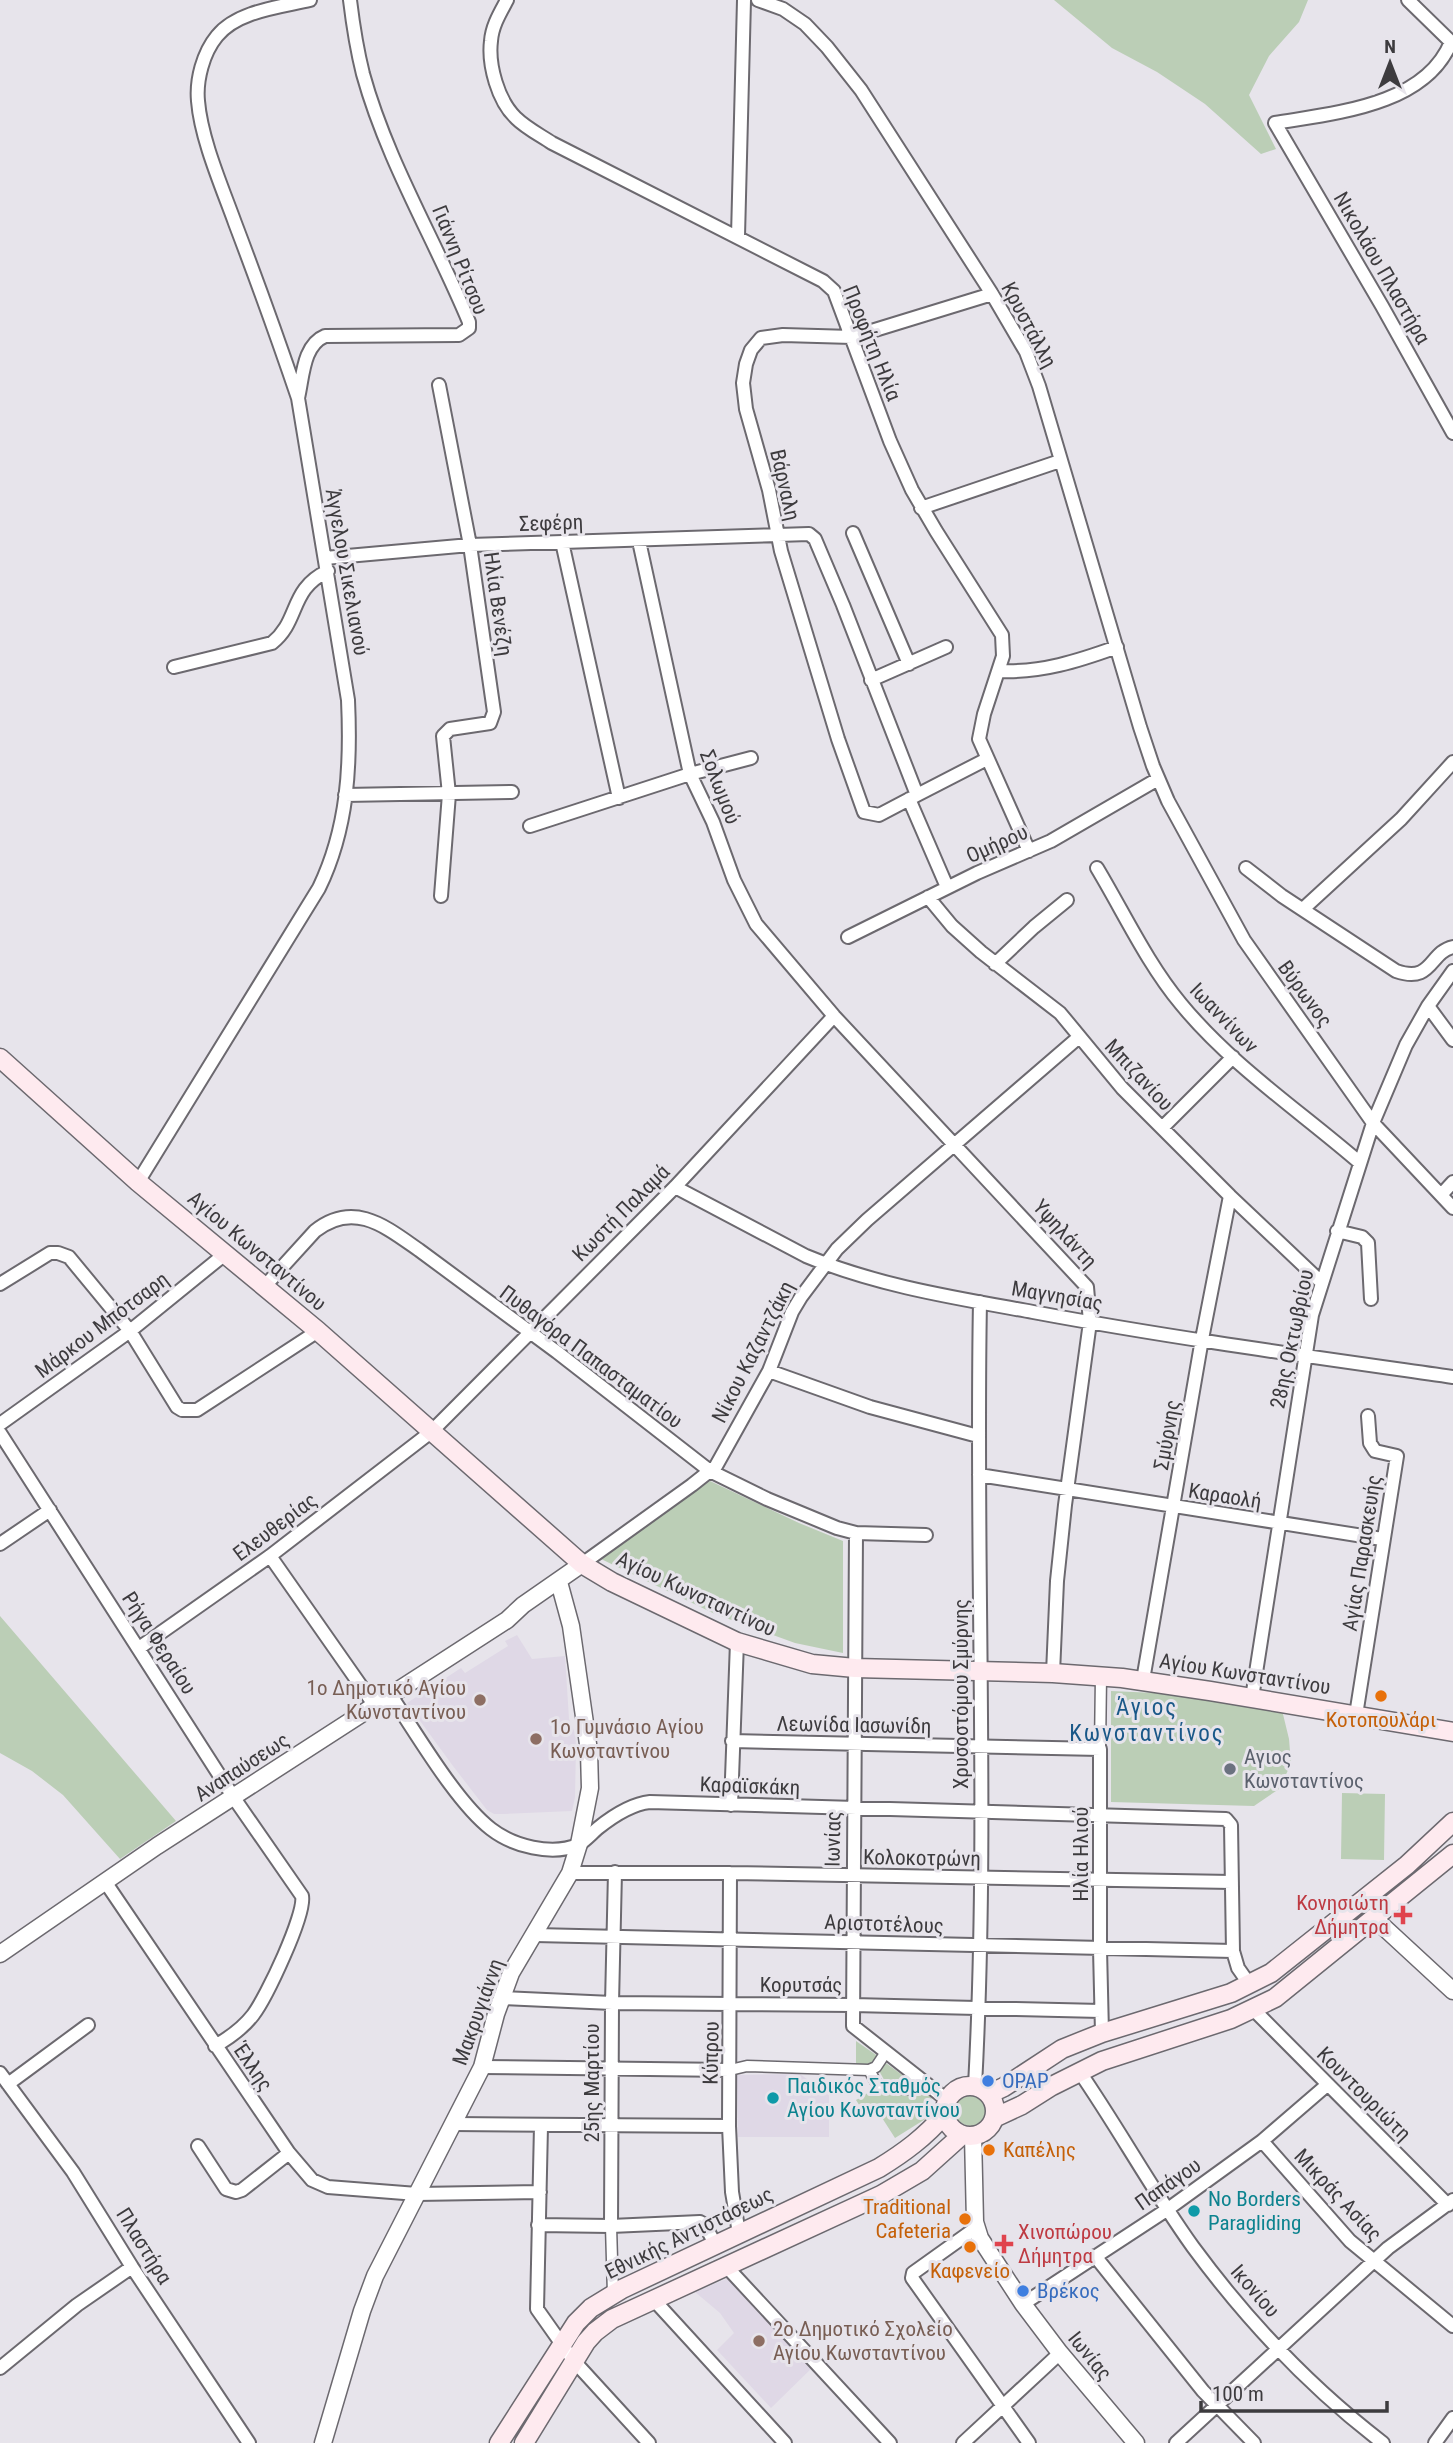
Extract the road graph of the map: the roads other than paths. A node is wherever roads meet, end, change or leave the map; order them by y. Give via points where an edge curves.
1 (310, 0) edge
2 (350, 0) edge
3 (507, 0) edge
4 (744, 0) edge
5 (758, 0) edge
6 (1408, 0) edge
7 (738, 236) junction
8 (992, 294) junction
9 (852, 337) junction
10 (439, 384) dead end
11 (298, 398) junction
12 (1453, 433) edge
13 (1060, 461) junction
14 (921, 508) junction
15 (853, 533) dead end
16 (778, 536) junction
17 (639, 541) junction
18 (562, 542) junction
19 (470, 545) junction
20 (327, 565) junction
21 (946, 647) dead end
22 (1117, 647) junction
23 (909, 664) junction
24 (174, 667) dead end
25 (1000, 671) junction
26 (871, 680) junction
27 (751, 758) dead end
28 (987, 759) junction
29 (1453, 762) edge
30 (690, 774) junction
31 (1158, 779) junction
32 (512, 792) dead end
33 (449, 794) junction
34 (345, 795) junction
35 (913, 797) junction
36 (619, 798) junction
37 (530, 826) dead end
38 (1029, 851) junction
39 (1097, 868) dead end
40 (1246, 868) dead end
41 (947, 887) junction
42 (441, 896) dead end
43 (928, 897) junction
44 (1067, 900) dead end
45 (1303, 909) junction
46 (848, 936) dead end
47 (1453, 947) edge
48 (995, 964) junction
49 (1453, 971) edge
50 (1428, 1006) junction
51 (834, 1016) junction
52 (1079, 1037) junction
53 (1453, 1040) edge
54 (1233, 1057) junction
55 (0, 1058) edge
56 (1373, 1123) junction
57 (1162, 1128) junction
58 (956, 1145) junction
59 (1360, 1164) junction
60 (138, 1182) junction
61 (1453, 1182) edge
62 (675, 1187) junction
63 (1441, 1195) junction
64 (1230, 1196) junction
65 (1453, 1208) edge
66 (1337, 1231) junction
67 (225, 1254) junction
68 (826, 1264) junction
69 (1321, 1282) junction
70 (0, 1284) edge
71 (265, 1286) junction
72 (1371, 1299) dead end
73 (980, 1302) junction
74 (1090, 1322) junction
75 (130, 1331) junction
76 (318, 1331) junction
77 (530, 1333) junction
78 (1202, 1339) junction
79 (1305, 1356) junction
80 (769, 1371) junction
81 (1453, 1377) edge
82 (1368, 1416) dead end
83 (0, 1424) edge
84 (431, 1432) junction
85 (0, 1433) edge
86 (978, 1436) junction
87 (710, 1471) junction
88 (979, 1475) junction
89 (1066, 1488) junction
90 (1174, 1507) junction
91 (50, 1510) junction
92 (1279, 1523) junction
93 (856, 1533) junction
94 (926, 1535) dead end
95 (1382, 1539) junction
96 (0, 1544) edge
97 (270, 1556) junction
98 (587, 1567) junction
99 (561, 1587) junction
100 (737, 1642) junction
101 (139, 1648) junction
102 (855, 1668) junction
103 (981, 1672) junction
104 (1053, 1673) junction
105 (1101, 1676) junction
106 (1143, 1680) junction
107 (391, 1696) junction
108 (1252, 1698) junction
109 (375, 1706) junction
110 (1356, 1715) junction
111 (1453, 1732) edge
112 (733, 1741) junction
113 (855, 1744) junction
114 (981, 1748) junction
115 (1100, 1749) junction
116 (234, 1798) junction
117 (731, 1805) junction
118 (855, 1810) junction
119 (980, 1813) junction
120 (1100, 1816) junction
121 (1453, 1822) edge
122 (579, 1844) junction
123 (1453, 1854) edge
124 (615, 1872) junction
125 (570, 1873) junction
126 (730, 1873) junction
127 (853, 1876) junction
128 (980, 1879) junction
129 (1100, 1881) junction
130 (1232, 1882) junction
131 (106, 1883) junction
132 (1375, 1919) junction
133 (535, 1935) junction
134 (613, 1938) junction
135 (730, 1940) junction
136 (854, 1942) junction
137 (980, 1947) junction
138 (1100, 1949) junction
139 (1233, 1951) junction
140 (0, 1954) edge
141 (1250, 1984) junction
142 (1453, 1991) edge
143 (501, 1998) junction
144 (612, 2003) junction
145 (730, 2004) junction
146 (853, 2005) junction
147 (979, 2008) junction
148 (1254, 2010) junction
149 (1101, 2011) junction
150 (88, 2025) dead end
151 (1102, 2033) junction
152 (215, 2046) junction
153 (886, 2052) junction
154 (482, 2067) junction
155 (611, 2068) junction
156 (730, 2070) junction
157 (869, 2070) junction
158 (1079, 2071) junction
159 (0, 2073) edge
160 (8, 2084) junction
161 (1327, 2085) junction
162 (914, 2090) dead end
163 (982, 2090) junction
164 (946, 2107) junction
165 (994, 2118) junction
166 (453, 2124) junction
167 (541, 2126) junction
168 (611, 2126) junction
169 (729, 2126) junction
170 (967, 2135) junction
171 (1262, 2141) junction
172 (198, 2146) dead end
173 (289, 2153) junction
174 (540, 2192) junction
175 (417, 2194) junction
176 (1451, 2202) edge
177 (1168, 2209) junction
178 (538, 2225) junction
179 (611, 2226) junction
180 (976, 2228) junction
181 (739, 2233) junction
182 (715, 2244) junction
183 (1095, 2256) junction
184 (1374, 2261) junction
185 (725, 2265) junction
186 (132, 2267) junction
187 (613, 2294) junction
188 (654, 2300) junction
189 (1023, 2304) junction
190 (1453, 2326) edge
191 (561, 2344) junction
192 (1280, 2349) junction
193 (1060, 2353) junction
194 (573, 2360) junction
195 (0, 2368) edge
196 (1002, 2407) junction
197 (1217, 2407) junction
198 (1453, 2418) edge
199 (249, 2443) edge
200 (323, 2443) edge
201 (499, 2443) edge
202 (524, 2443) edge
203 (649, 2443) edge
204 (785, 2443) edge
205 (890, 2443) edge
206 (963, 2443) edge
207 (1029, 2443) edge
208 (1136, 2443) edge
209 (1176, 2443) edge
210 (1254, 2443) edge
211 (1383, 2443) edge
212 (1435, 2443) edge

1 - 11 street, Άγγελου Σικελιανού via 247,16 222,30 203,62 198,93 213,163
2 - 11 street, Γιάννη Ρίτσου via 363,75 375,109 469,328 459,335 325,336 308,354
3 - 7 street, Προφήτη Ηλία via 494,27 491,53 501,94 513,116 552,143
4 - 7 street
5 - 8 street, Κρυστάλλη via 805,24 832,53 875,111
6 - 12 street, Νικολάου Πλαστήρα via 1451,42 1441,63 1376,104 1275,123
7 - 9 street, Προφήτη Ηλία via 829,285
8 - 9 street, Βάρναλη
8 - 13 street, Κρυστάλλη via 1034,367
9 - 14 street, Προφήτη Ηλία via 890,441
9 - 16 street, Βάρναλη via 767,336 756,342 748,358 744,402
10 - 19 street, Ηλία Βενέζη
11 - 20 street, Άγγελου Σικελιανού
13 - 14 street
13 - 22 street, Κρυστάλλη
14 - 25 street, Προφήτη Ηλία via 998,627 1004,648
15 - 23 street
16 - 17 street, Σεφέρη
16 - 26 street, Σεφέρη via 812,536
16 - 35 street, Βάρναλη via 864,812 879,815
17 - 18 street, Σεφέρη
17 - 30 street, Σολωμού
18 - 19 street, Σεφέρη
18 - 36 street
19 - 20 street, Σεφέρη
19 - 33 street, Ηλία Βενέζη via 494,712 490,723 450,729 443,736
20 - 24 street via 304,587 284,631 272,643
20 - 34 street, Άγγελου Σικελιανού via 348,700
21 - 23 street
22 - 25 street via 1051,668
22 - 31 street, Κρυστάλλη
23 - 26 street
25 - 28 street, Προφήτη Ηλία via 979,729
26 - 35 street
27 - 30 street
28 - 35 street
28 - 38 street, Προφήτη Ηλία
29 - 45 street via 1409,812
30 - 36 street
30 - 51 street, Σολωμού via 756,924
31 - 38 street, Ομήρου
31 - 56 street, Βύρωνος via 1240,933
32 - 33 street
33 - 34 street
33 - 42 street
34 - 60 street, Άγγελου Σικελιανού via 339,838 319,888
35 - 41 street
36 - 37 street
38 - 41 street, Ομήρου
39 - 54 street, Ιωαννίνων via 1170,989
40 - 45 street
41 - 43 street, Ομήρου
43 - 46 street, Ομήρου
43 - 48 street, Μπιζανίου via 952,926
44 - 48 street
45 - 47 street via 1405,974 1423,971
48 - 52 street, Μπιζανίου via 1055,1009
49 - 50 street, 28ης Οκτωβρίου
50 - 53 street
50 - 56 street, 28ης Οκτωβρίου via 1400,1057
51 - 58 street, Υψηλάντη
51 - 62 street, Κωστή Παλαμά
52 - 57 street, Μπιζανίου
52 - 58 street, Νίκου Καζαντζάκη
54 - 57 street
54 - 59 street, Ιωαννίνων
55 - 60 main road, Αγίου Κωνσταντίνου
56 - 59 street, 28ης Οκτωβρίου
56 - 63 street, Βύρωνος
57 - 64 street, Μπιζανίου
58 - 68 street, Νίκου Καζαντζάκη via 850,1236
58 - 74 street, Υψηλάντη via 1081,1279 1089,1293
59 - 66 street, 28ης Οκτωβρίου
60 - 67 main road, Αγίου Κωνσταντίνου
61 - 63 street
62 - 68 street, Μαγνησίας
62 - 77 street, Κωστή Παλαμά
63 - 65 street, Βύρωνος
64 - 69 street, Μπιζανίου
64 - 78 street, Σμύρνης
66 - 69 street, 28ης Οκτωβρίου
66 - 72 street via 1368,1243
67 - 71 main road, Αγίου Κωνσταντίνου
67 - 75 street, Μάρκου Μπότσαρη
68 - 73 street, Μαγνησίας via 892,1284
68 - 80 street, Νίκου Καζαντζάκη via 792,1312
69 - 79 street, 28ης Οκτωβρίου
70 - 75 street via 50,1254 64,1254
71 - 76 main road, Αγίου Κωνσταντίνου
71 - 77 street, Πυθαγόρα Παπασταματίου via 320,1227 340,1217 359,1217 397,1234
73 - 74 street, Μαγνησίας
73 - 86 street, Χρυσοστόμου Σμύρνης
74 - 78 street, Μαγνησίας
74 - 89 street, Υψηλάντη
75 - 76 street via 177,1407 190,1412
75 - 83 street, Μάρκου Μπότσαρη
76 - 84 main road, Αγίου Κωνσταντίνου
77 - 84 street, Κωστή Παλαμά
77 - 87 street, Πυθαγόρα Παπασταματίου
78 - 79 street, Μαγνησίας
78 - 90 street, Σμύρνης
79 - 81 street, Μαγνησίας
79 - 92 street, 28ης Οκτωβρίου
80 - 86 street via 857,1403
80 - 87 street, Νίκου Καζαντζάκη
82 - 95 street, Αγίας Παρασκευής via 1374,1451 1397,1456
84 - 97 street, Ελευθερίας
84 - 98 main road, Αγίου Κωνσταντίνου
85 - 91 street, Ρήγα Φεραίου
86 - 88 street, Χρυσοστόμου Σμύρνης
87 - 93 street, Πυθαγόρα Παπασταματίου via 823,1523
87 - 98 street, Νίκου Καζαντζάκη
88 - 89 street, Καραολή
88 - 103 street, Χρυσοστόμου Σμύρνης
89 - 90 street, Καραολή
89 - 104 street, Υψηλάντη
90 - 92 street, Καραολή
90 - 106 street, Σμύρνης
91 - 96 street
91 - 101 street, Ρήγα Φεραίου
92 - 95 street, Καραολή
92 - 108 street, 28ης Οκτωβρίου
93 - 94 street, Πυθαγόρα Παπασταματίου
93 - 102 street, Ιωνίας
95 - 110 street, Αγίας Παρασκευής
97 - 101 street, Ελευθερίας
97 - 109 street
98 - 99 street, Αναπαύσεως
98 - 100 main road, Αγίου Κωνσταντίνου
99 - 107 street, Αναπαύσεως via 527,1613 507,1619
99 - 122 street, Μακρυγιάννη via 574,1639 589,1751 590,1788
100 - 102 main road, Αγίου Κωνσταντίνου via 800,1661
100 - 112 street
101 - 116 street, Ρήγα Φεραίου
102 - 103 main road, Αγίου Κωνσταντίνου
102 - 113 street, Ιωνίας
103 - 104 main road, Αγίου Κωνσταντίνου
103 - 114 street, Χρυσοστόμου Σμύρνης
104 - 105 main road, Αγίου Κωνσταντίνου
105 - 106 main road, Αγίου Κωνσταντίνου
105 - 115 street, Ηλία Ηλιού
106 - 108 main road, Αγίου Κωνσταντίνου
107 - 109 street, Αναπαύσεως
107 - 122 street, Καραϊσκάκη via 453,1785 494,1831 542,1849
108 - 110 main road, Αγίου Κωνσταντίνου
109 - 116 street, Αναπαύσεως
110 - 111 main road, Αγίου Κωνσταντίνου
112 - 113 street, Λεωνίδα Ιασωνίδη
112 - 117 street
113 - 114 street, Λεωνίδα Ιασωνίδη
113 - 118 street, Ιωνίας
114 - 115 street, Λεωνίδα Ιασωνίδη
114 - 119 street, Χρυσοστόμου Σμύρνης
115 - 120 street, Ηλία Ηλιού
116 - 131 street, Αναπαύσεως
116 - 152 street, Ρήγα Φεραίου via 298,1888 303,1904 256,2011
117 - 118 street, Καραϊσκάκη
117 - 122 street, Καραϊσκάκη via 639,1804
118 - 119 street, Καραϊσκάκη
118 - 127 street, Ιωνίας
119 - 120 street, Καραϊσκάκη
119 - 128 street, Χρυσοστόμου Σμύρνης
120 - 129 street, Ηλία Ηλιού
120 - 130 street, Καραϊσκάκη via 1221,1818 1231,1825
121 - 141 main road via 1315,1939
122 - 125 street, Μακρυγιάννη
123 - 132 main road
124 - 125 street, Κολοκοτρώνη
124 - 126 street, Κολοκοτρώνη
124 - 134 street, 25ης Μαρτίου
125 - 133 street, Μακρυγιάννη
126 - 127 street, Κολοκοτρώνη
126 - 135 street, Κύπρου
127 - 128 street, Κολοκοτρώνη
127 - 136 street, Ιωνίας
128 - 129 street, Κολοκοτρώνη
128 - 137 street, Χρυσοστόμου Σμύρνης
129 - 130 street, Κολοκοτρώνη
129 - 138 street, Ηλία Ηλιού
130 - 139 street
131 - 140 street, Αναπαύσεως
131 - 152 street, Έλλης
132 - 142 street
132 - 148 main road via 1297,1983
133 - 134 street, Αριστοτέλους
133 - 143 street, Μακρυγιάννη
134 - 135 street, Αριστοτέλους
134 - 144 street, 25ης Μαρτίου
135 - 136 street, Αριστοτέλους
135 - 145 street, Κύπρου
136 - 137 street, Αριστοτέλους
136 - 146 street, Ιωνίας
137 - 138 street, Αριστοτέλους
137 - 147 street, Χρυσοστόμου Σμύρνης
138 - 139 street, Αριστοτέλους
138 - 149 street, Ηλία Ηλιού
139 - 141 street
141 - 151 main road via 1193,2007
143 - 144 street, Κορυτσάς
143 - 154 street, Μακρυγιάννη
144 - 145 street, Κορυτσάς
144 - 155 street, 25ης Μαρτίου
145 - 146 street, Κορυτσάς
145 - 156 street, Κύπρου
146 - 147 street, Κορυτσάς
146 - 153 street, Ιωνίας via 854,2028
147 - 149 street, Κορυτσάς
147 - 163 street, Χρυσοστόμου Σμύρνης
148 - 158 main road
148 - 161 street, Κουντουριώτη
149 - 151 street, Ηλία Ηλιού
150 - 160 street
151 - 163 main road via 1062,2049 1004,2087
152 - 173 street, Έλλης
153 - 157 street
153 - 164 street, Ιωνίας
154 - 155 street
154 - 166 street, Μακρυγιάννη
155 - 156 street
155 - 168 street, 25ης Μαρτίου
156 - 157 street
156 - 169 street, Κύπρου
157 - 162 street via 878,2086
158 - 165 main road
158 - 177 street, Ικονίου
159 - 160 street, Πλαστήρα
160 - 186 street, Πλαστήρα via 73,2172
161 - 171 street, Παπάγου
161 - 176 street, Κουντουριώτη
163 - 164 main road via 962,2087
163 - 165 main road via 995,2107
164 - 170 main road via 952,2128
164 - 181 main road, Εθνικής Αντιστάσεως via 928,2134 909,2150 838,2189
165 - 170 main road via 989,2128
166 - 167 street
166 - 175 street, Μακρυγιάννη
167 - 168 street
167 - 174 street
168 - 169 street
168 - 179 street, 25ης Μαρτίου
169 - 181 street, Κύπρου
170 - 180 street, Ιωνίας
170 - 185 main road via 899,2185
171 - 177 street, Παπάγου
171 - 184 street, Μικράς Ασίας via 1350,2241
172 - 173 street via 226,2189 236,2192
173 - 175 street, Έλλης via 321,2185
174 - 175 street, Έλλης
174 - 178 street
175 - 200 street, Μακρυγιάννη via 367,2295
176 - 184 street
177 - 183 street, Παπάγου
177 - 192 street, Ικονίου via 1216,2276
178 - 179 street
178 - 191 street via 537,2309
179 - 182 street via 702,2222
179 - 187 street, 25ης Μαρτίου
180 - 189 street, Ιωνίας
180 - 196 street via 912,2278
181 - 182 main road, Εθνικής Αντιστάσεως
182 - 187 main road, Εθνικής Αντιστάσεως
183 - 189 street, Παπάγου
183 - 197 street
184 - 190 street, Μικράς Ασίας
184 - 192 street
185 - 188 main road
185 - 205 street
186 - 195 street
186 - 199 street, Πλαστήρα
187 - 191 main road, Εθνικής Αντιστάσεως via 584,2315
188 - 194 main road via 612,2319
188 - 204 street
189 - 193 street, Ιωνίας
191 - 194 street
191 - 201 main road, Εθνικής Αντιστάσεως
192 - 197 street
192 - 211 street, Ικονίου via 1333,2403
193 - 196 street
193 - 208 street, Ιωνίας
194 - 202 main road
194 - 203 street
196 - 206 street
196 - 207 street
197 - 209 street
197 - 210 street
198 - 212 street

